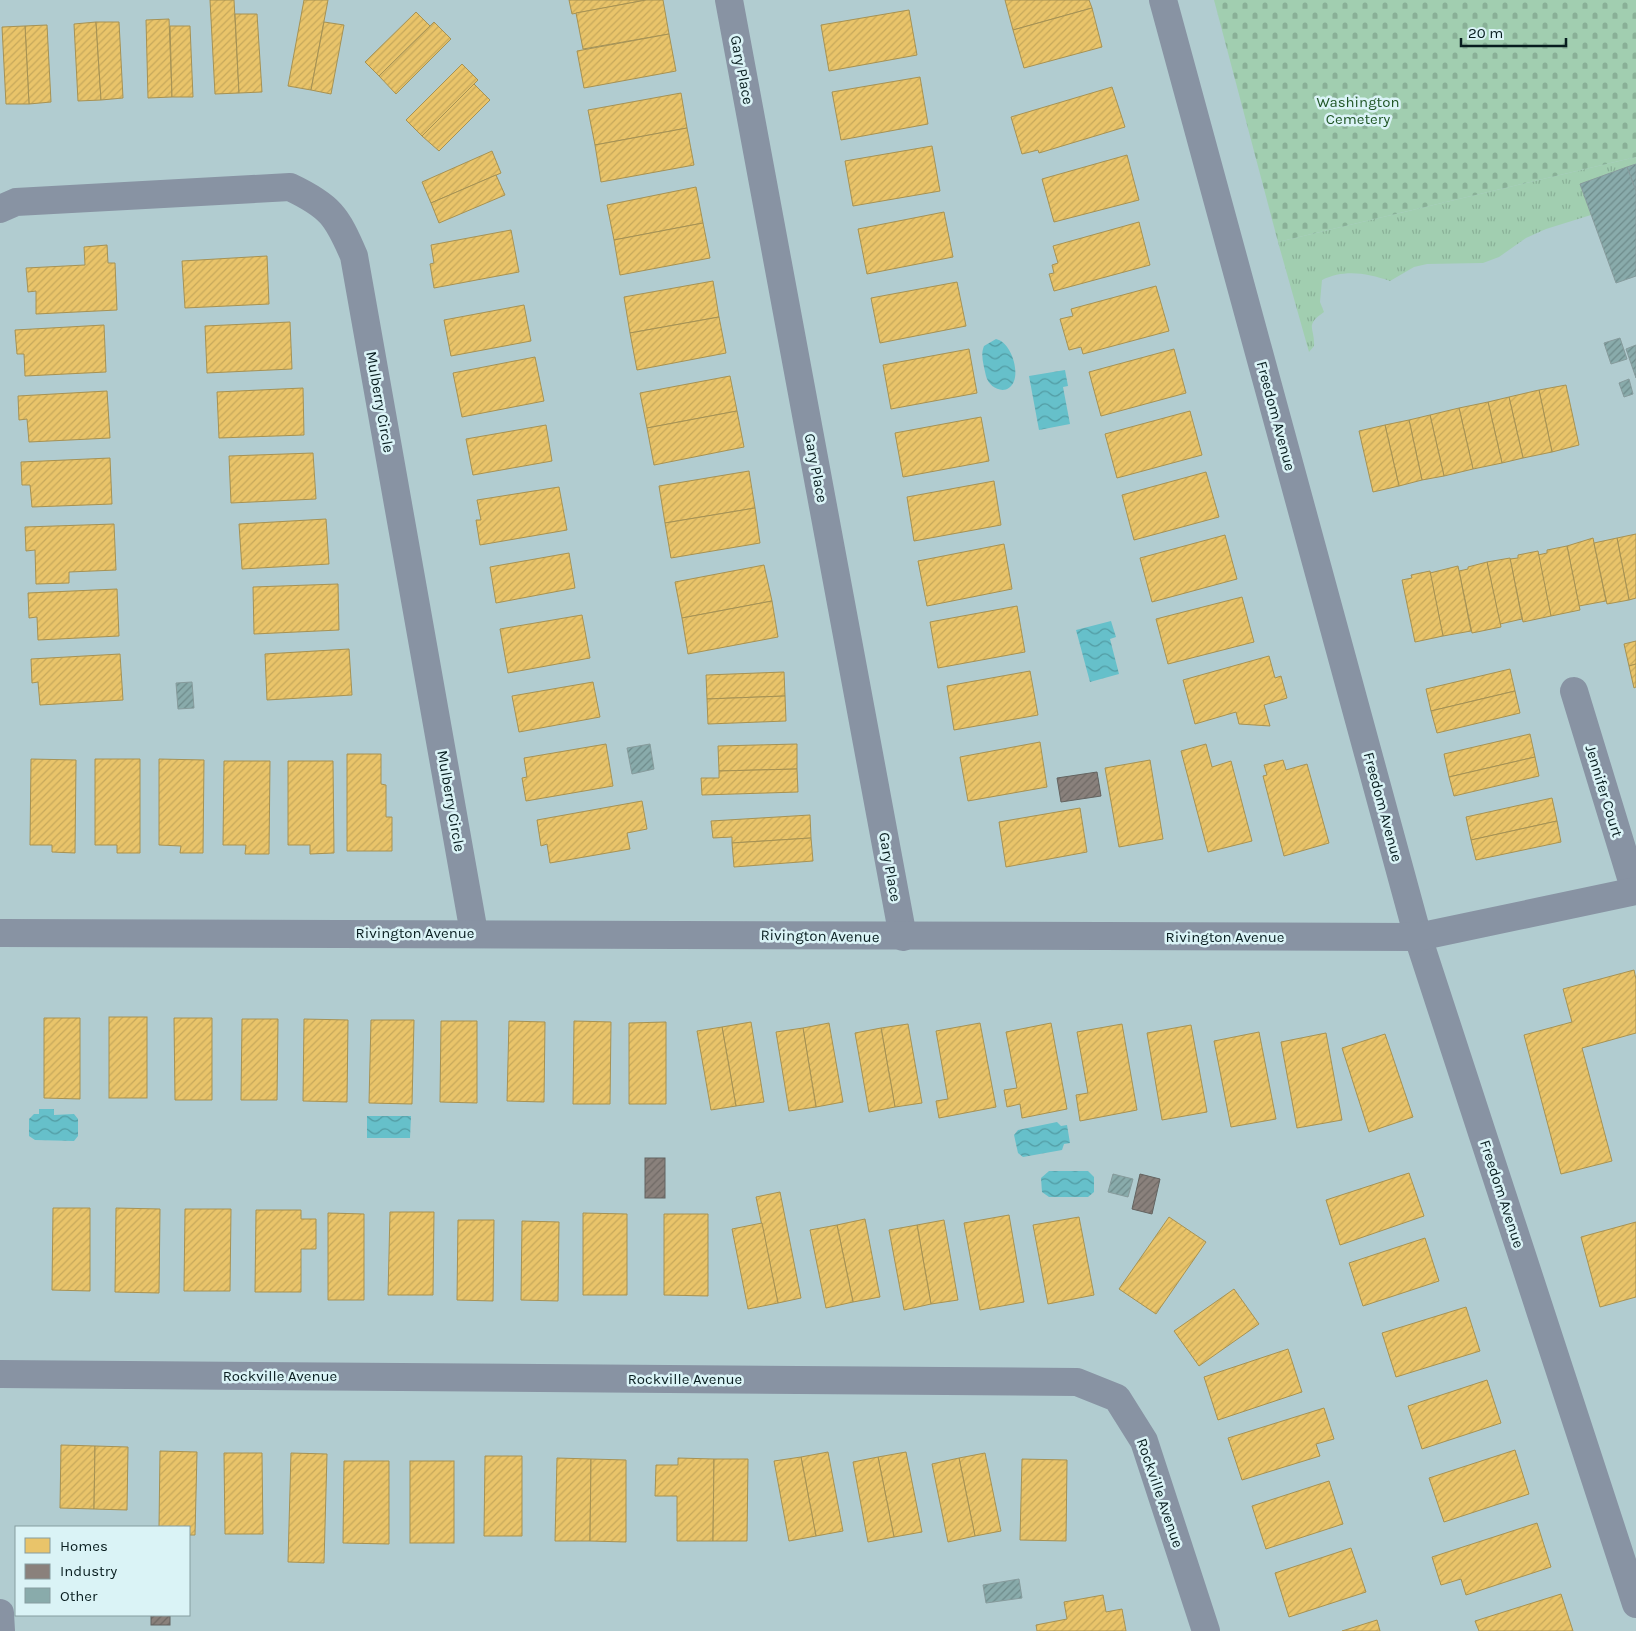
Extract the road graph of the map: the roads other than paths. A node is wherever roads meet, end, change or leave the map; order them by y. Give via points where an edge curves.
1 (729, 0) edge
2 (1163, 0) edge
3 (0, 209) edge
4 (1574, 691) dead end
5 (1635, 891) edge
6 (0, 933) edge
7 (474, 933) junction
8 (903, 937) junction
9 (1418, 937) junction
10 (0, 1374) edge
11 (1636, 1604) edge
12 (0, 1613) edge
13 (1, 1631) edge
14 (1206, 1631) edge

1 - 8 street, Gary Place
2 - 9 street, Freedom Avenue
3 - 7 street, Mulberry Circle via 16,202 290,187 318,201 340,222 354,256
4 - 5 street, Jennifer Court
5 - 9 street, Rivington Avenue
6 - 7 street, Rivington Avenue
7 - 8 street, Rivington Avenue
8 - 9 street, Rivington Avenue
9 - 11 street, Freedom Avenue
10 - 14 street, Rockville Avenue via 1077,1382 1117,1398 1144,1441
12 - 13 street

